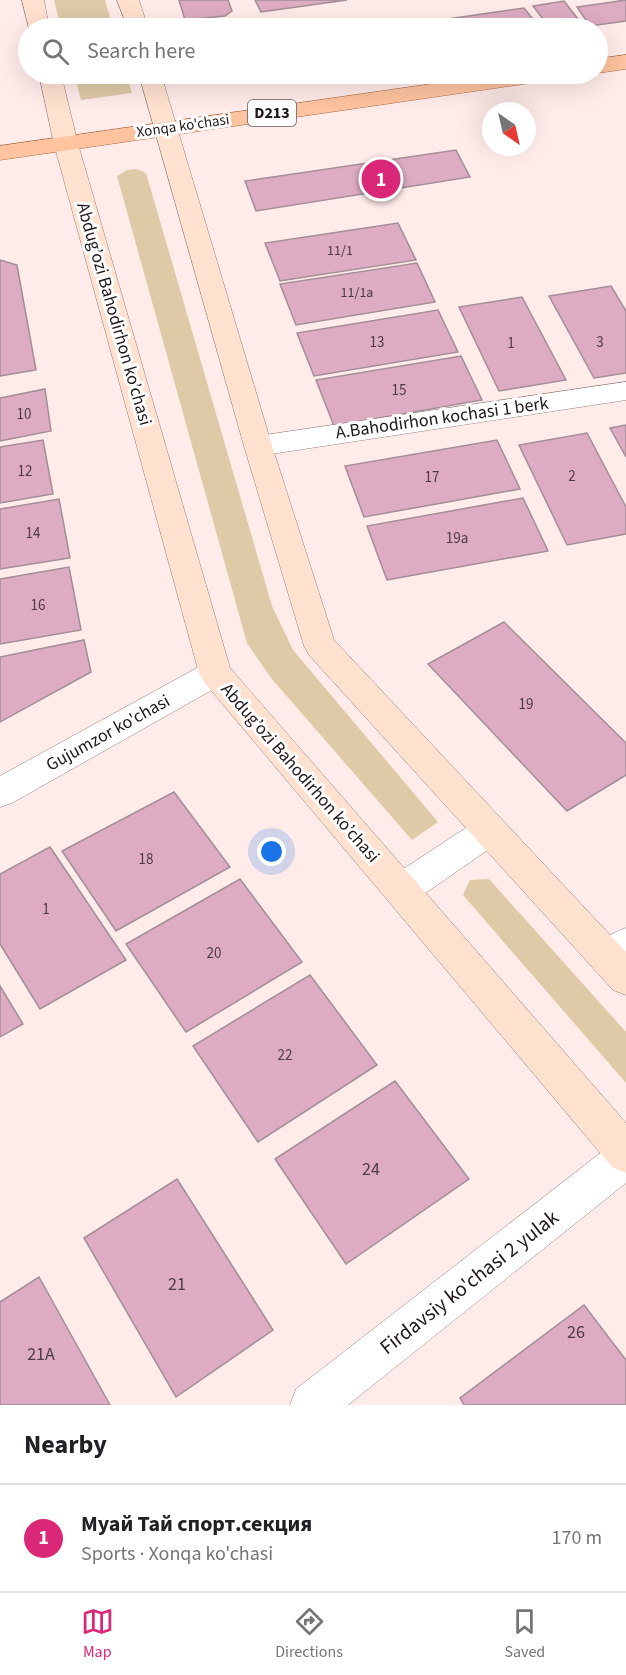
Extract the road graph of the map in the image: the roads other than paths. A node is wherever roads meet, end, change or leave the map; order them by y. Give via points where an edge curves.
1 (33, 0) edge
2 (128, 0) edge
3 (37, 18) edge
4 (134, 18) edge
5 (626, 62) edge
6 (608, 64) edge
7 (52, 84) edge
8 (153, 84) edge
9 (474, 84) edge
10 (164, 128) junction
11 (66, 144) junction
12 (0, 153) edge
13 (626, 391) edge
14 (258, 446) junction
15 (215, 673) junction
16 (0, 793) edge
17 (490, 830) junction
18 (401, 890) junction
19 (620, 960) edge
20 (626, 1153) edge
21 (626, 1158) edge
22 (312, 1405) edge

1 - 3 main road
2 - 4 main road
5 - 6 main road
7 - 11 main road, Abdug’ozi Bahodirhon ko’chasi
8 - 10 main road
9 - 10 main road, Xonqa ko'chasi / D213
10 - 11 main road, Xonqa ko'chasi / D213
10 - 14 main road
11 - 12 main road, Xonqa ko'chasi / D213
11 - 15 main road, Abdug’ozi Bahodirhon ko’chasi
13 - 14 street, A.Bahodirhon kochasi 1 berk
14 - 17 main road via 320,646
15 - 16 street, Gujumzor ko'chasi
15 - 18 main road, Abdug’ozi Bahodirhon ko’chasi
17 - 18 street
17 - 19 main road
18 - 20 main road, Abdug’ozi Bahodirhon ko’chasi
21 - 22 street, Firdavsiy ko'chasi 2 yulak

